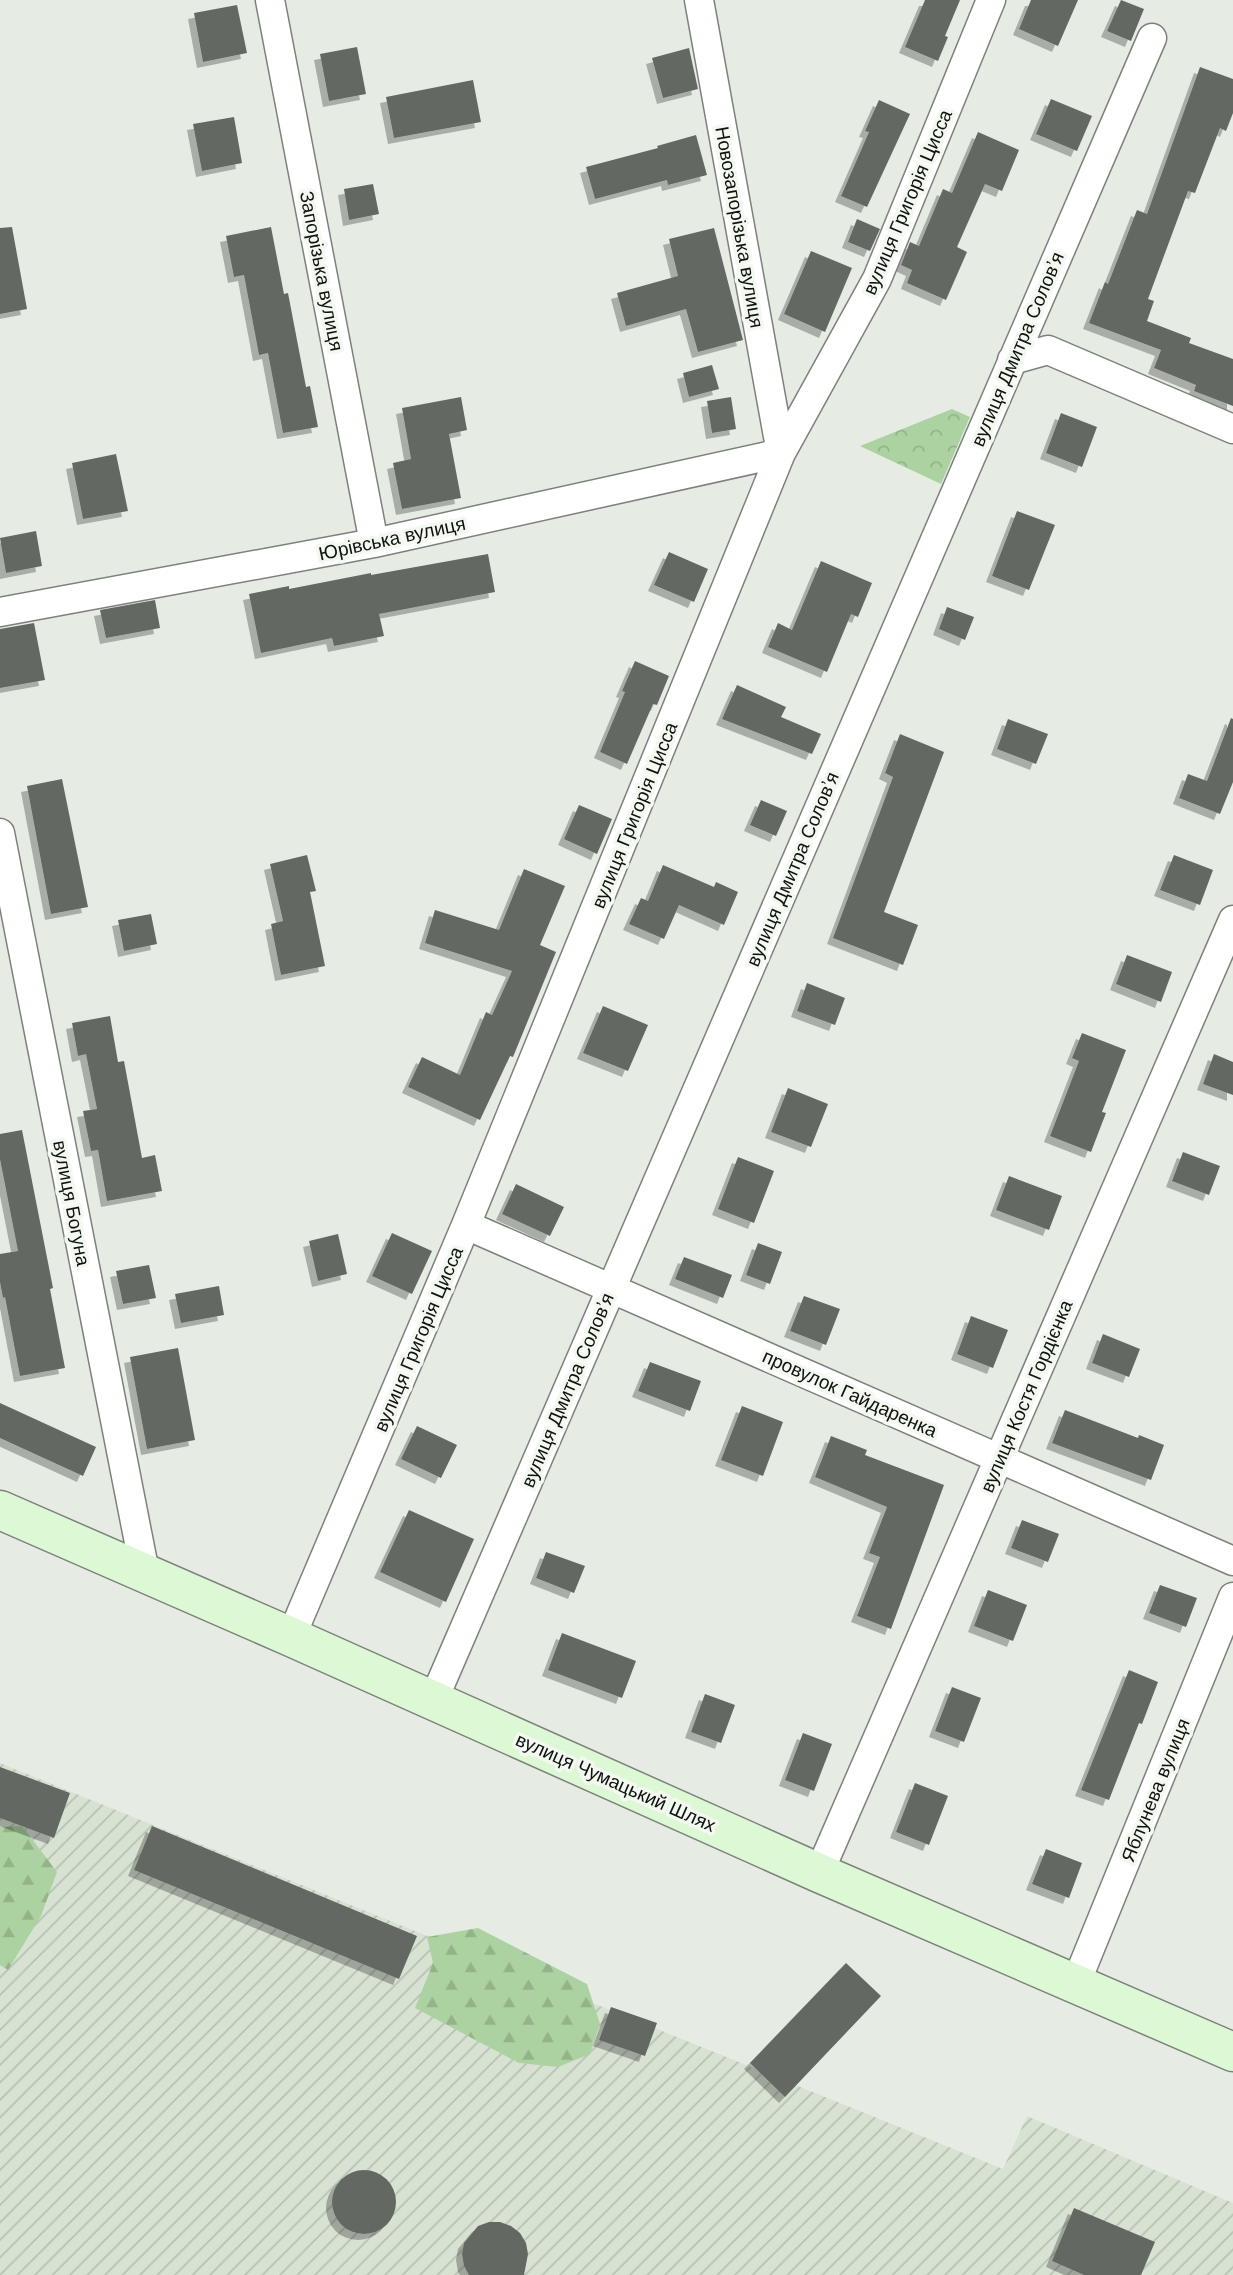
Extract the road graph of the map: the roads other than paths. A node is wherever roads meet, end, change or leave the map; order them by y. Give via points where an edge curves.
1 (270, 0) edge
2 (699, 0) edge
3 (991, 0) edge
4 (1152, 38) dead end
5 (1012, 360) junction
6 (1233, 429) edge
7 (781, 453) junction
8 (374, 543) junction
9 (0, 612) edge
10 (0, 833) edge
11 (1233, 920) edge
12 (466, 1224) junction
13 (611, 1288) junction
14 (999, 1458) junction
15 (0, 1510) edge
16 (1233, 1561) edge
17 (145, 1573) junction
18 (1233, 1597) edge
19 (291, 1637) junction
20 (433, 1701) junction
21 (819, 1873) junction
22 (1076, 1983) junction
23 (1233, 2052) edge

1 - 8 street, Запорізька вулиця
2 - 7 street, Новозапорізька вулиця
3 - 7 street, вулиця Григорія Цисса via 877,279
4 - 5 street, вулиця Дмитра Соловʼя
5 - 6 street via 1048,350
5 - 13 street, вулиця Дмитра Соловʼя
7 - 8 street, Юрівська вулиця
7 - 12 street, вулиця Григорія Цисса
8 - 9 street, Юрівська вулиця
10 - 17 street, вулиця Богуна
11 - 14 street, вулиця Костя Гордієнка
12 - 13 street, провулок Гайдаренка
12 - 19 street, вулиця Григорія Цисса
13 - 14 street, провулок Гайдаренка
13 - 20 street, вулиця Дмитра Соловʼя
14 - 16 street, провулок Гайдаренка
14 - 21 street, вулиця Костя Гордієнка
15 - 17 main road, вулиця Чумацький Шлях
17 - 19 main road, вулиця Чумацький Шлях
18 - 22 street, Яблунева вулиця
19 - 20 main road, вулиця Чумацький Шлях
20 - 21 main road, вулиця Чумацький Шлях
21 - 22 main road, вулиця Чумацький Шлях
22 - 23 main road, вулиця Чумацький Шлях

